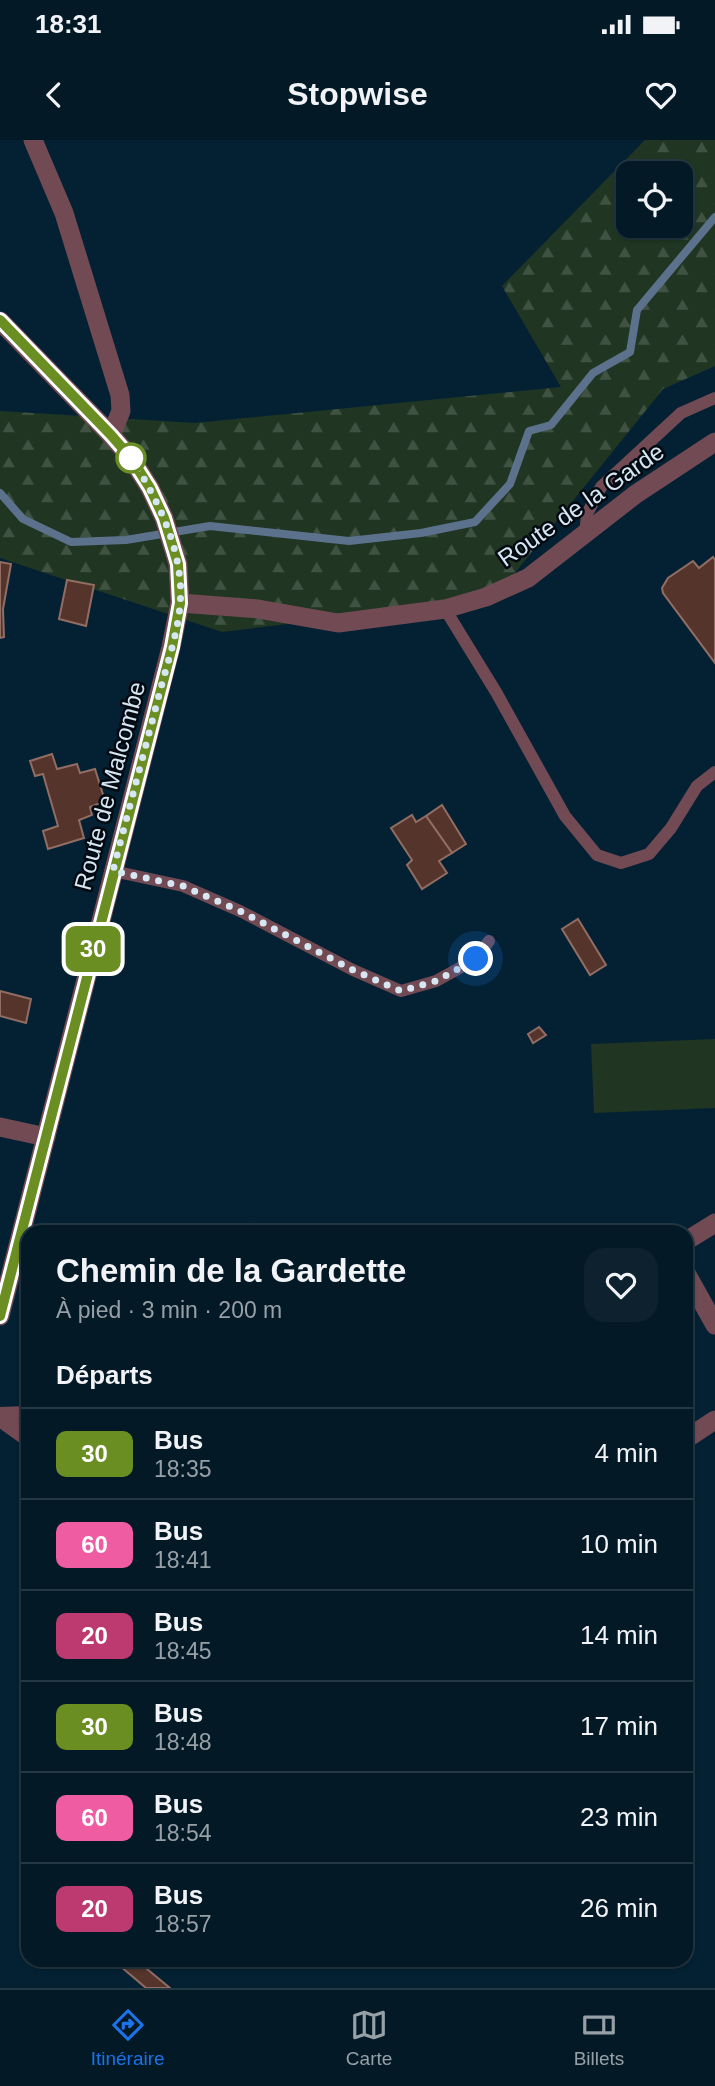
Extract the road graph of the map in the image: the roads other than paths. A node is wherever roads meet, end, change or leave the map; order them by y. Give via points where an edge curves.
1 (33, 140) edge
2 (0, 321) edge
3 (715, 398) edge
4 (111, 435) junction
5 (715, 442) edge
6 (585, 535) junction
7 (180, 603) junction
8 (444, 609) junction
9 (715, 772) edge
10 (113, 871) junction
11 (489, 941) dead end
12 (0, 1127) edge
13 (46, 1137) junction
14 (715, 1223) edge
15 (23, 1225) edge
16 (21, 1234) edge
17 (693, 1237) edge
18 (693, 1286) edge
19 (0, 1316) edge
20 (715, 1325) edge
21 (21, 1413) edge
22 (0, 1415) edge
23 (715, 1420) edge
24 (21, 1432) edge
25 (693, 1434) edge

1 - 4 street via 64,213 120,395 121,411
2 - 4 street, Route de Malcombe
3 - 6 lane via 681,413 601,487 587,514
4 - 7 street, Route de Malcombe via 131,458 164,518 178,564
5 - 6 street, Route de la Garde via 636,494
6 - 8 street, Route de la Garde via 528,578
7 - 8 street, Route de la Garde via 338,622
7 - 10 street, Route de Malcombe
8 - 9 lane via 565,816 597,855 621,863 649,853 697,786
10 - 11 lane via 183,886 401,991 436,981 476,959
10 - 13 street, Route de Malcombe
12 - 13 street
13 - 15 street, Route de Malcombe
14 - 17 street
16 - 19 street, Route de Malcombe
18 - 20 street
21 - 22 lane
22 - 24 street
23 - 25 street

